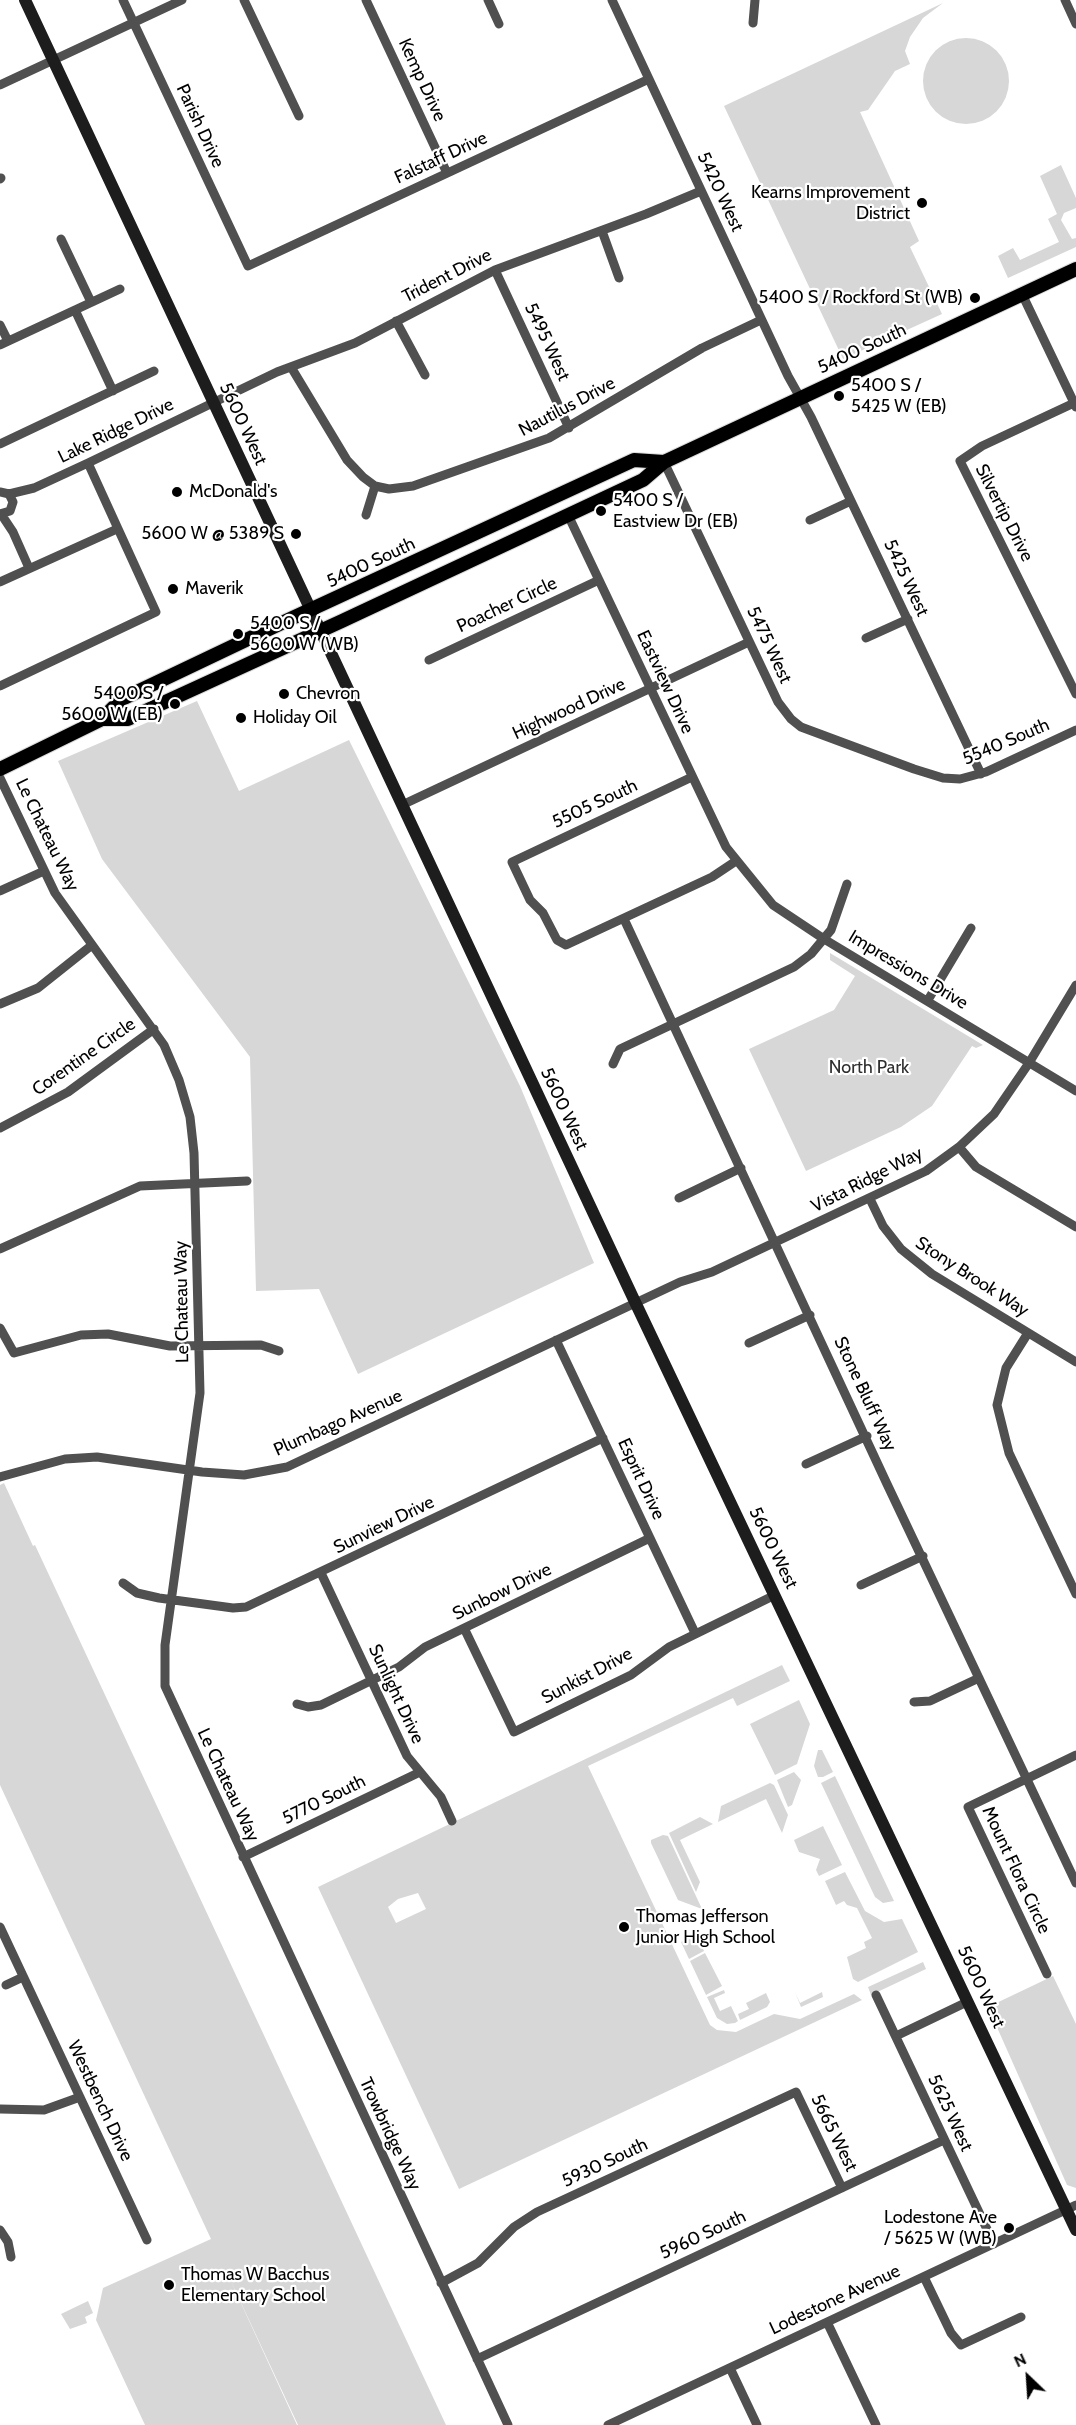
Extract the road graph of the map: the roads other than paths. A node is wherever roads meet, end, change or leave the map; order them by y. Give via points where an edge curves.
1 (24, 0) edge
2 (123, 0) edge
3 (183, 0) edge
4 (244, 0) edge
5 (366, 0) edge
6 (488, 0) edge
7 (612, 0) edge
8 (754, 0) edge
9 (1065, 0) edge
10 (134, 22) junction
11 (753, 23) dead end
12 (499, 24) dead end
13 (1076, 24) edge
14 (52, 60) junction
15 (649, 79) junction
16 (0, 85) edge
17 (299, 116) dead end
18 (447, 173) junction
19 (701, 190) junction
20 (602, 231) junction
21 (61, 239) dead end
22 (248, 266) joint
23 (1076, 269) edge
24 (495, 270) junction
25 (619, 278) dead end
26 (120, 289) dead end
27 (1022, 294) junction
28 (91, 302) junction
29 (75, 310) junction
30 (761, 320) junction
31 (396, 321) junction
32 (0, 325) edge
33 (4, 343) edge
34 (291, 367) junction
35 (154, 371) dead end
36 (425, 375) dead end
37 (113, 391) junction
38 (800, 398) junction
39 (213, 403) junction
40 (1075, 405) edge
41 (569, 428) junction
42 (0, 444) edge
43 (663, 462) junction
44 (88, 463) junction
45 (375, 486) junction
46 (4, 501) edge
47 (851, 501) junction
48 (366, 515) dead end
49 (568, 515) junction
50 (810, 520) dead end
51 (117, 529) junction
52 (29, 568) junction
53 (599, 580) junction
54 (0, 582) edge
55 (311, 610) junction
56 (908, 619) junction
57 (321, 630) junction
58 (866, 638) dead end
59 (749, 642) junction
60 (429, 660) dead end
61 (0, 686) edge
62 (651, 689) junction
63 (1076, 694) edge
64 (102, 719) junction
65 (1076, 730) edge
66 (0, 769) edge
67 (914, 769) joint
68 (981, 774) junction
69 (692, 777) junction
70 (0, 778) edge
71 (402, 805) junction
72 (736, 861) junction
73 (44, 871) junction
74 (847, 884) dead end
75 (0, 891) edge
76 (624, 919) junction
77 (971, 928) dead end
78 (824, 939) junction
79 (92, 945) junction
80 (1076, 985) edge
81 (928, 1000) junction
82 (0, 1004) edge
83 (674, 1024) junction
84 (154, 1029) junction
85 (1029, 1063) junction
86 (613, 1064) dead end
87 (1076, 1091) edge
88 (0, 1128) edge
89 (959, 1147) junction
90 (741, 1168) junction
91 (247, 1181) dead end
92 (195, 1183) junction
93 (679, 1198) dead end
94 (870, 1199) junction
95 (1076, 1227) edge
96 (776, 1242) junction
97 (0, 1249) edge
98 (636, 1304) junction
99 (810, 1315) junction
100 (0, 1328) edge
101 (1028, 1333) junction
102 (556, 1340) junction
103 (749, 1343) dead end
104 (199, 1347) junction
105 (279, 1351) dead end
106 (1076, 1362) edge
107 (867, 1436) junction
108 (603, 1437) junction
109 (806, 1464) dead end
110 (191, 1471) junction
111 (0, 1477) edge
112 (650, 1538) junction
113 (923, 1556) junction
114 (321, 1574) junction
115 (123, 1583) dead end
116 (861, 1585) dead end
117 (1076, 1594) edge
118 (775, 1595) junction
119 (172, 1600) junction
120 (464, 1628) junction
121 (696, 1633) junction
122 (979, 1678) junction
123 (371, 1681) junction
124 (914, 1702) dead end
125 (297, 1704) dead end
126 (1076, 1755) edge
127 (418, 1773) junction
128 (1027, 1779) junction
129 (452, 1821) dead end
130 (243, 1857) junction
131 (1076, 1883) edge
132 (0, 1927) edge
133 (1047, 1974) dead end
134 (23, 1977) junction
135 (6, 1985) dead end
136 (876, 1995) dead end
137 (967, 2002) junction
138 (896, 2036) junction
139 (796, 2092) joint
140 (80, 2097) junction
141 (0, 2109) edge
142 (944, 2140) junction
143 (842, 2188) junction
144 (1071, 2207) edge
145 (0, 2230) edge
146 (1076, 2230) edge
147 (147, 2240) dead end
148 (994, 2244) junction
149 (11, 2257) dead end
150 (924, 2277) junction
151 (441, 2283) junction
152 (1021, 2317) dead end
153 (827, 2322) junction
154 (477, 2359) junction
155 (730, 2368) junction
156 (508, 2425) edge
157 (608, 2425) edge
158 (757, 2425) edge
159 (876, 2425) edge

1 - 14 main road, 5600 West
2 - 10 street, Parish Drive
3 - 10 street
4 - 17 street
5 - 18 street, Kemp Drive
6 - 12 street
7 - 15 street, 5420 West
8 - 11 street
9 - 13 street
10 - 14 street
10 - 22 street, Parish Drive
14 - 16 street
14 - 39 main road, 5600 West
15 - 18 street, Falstaff Drive
15 - 19 street, 5420 West
18 - 22 street, Falstaff Drive
19 - 20 street, Trident Drive
19 - 30 street, 5420 West
20 - 24 street, Trident Drive
20 - 25 street
21 - 28 street
23 - 27 main road, 5400 South
24 - 31 street, Trident Drive
24 - 41 street, 5495 West
26 - 28 street
27 - 38 main road, 5400 South
27 - 40 street
28 - 29 street
29 - 33 street
29 - 37 street
30 - 38 street, 5420 West
30 - 41 street, Nautilus Drive via 702,348
31 - 34 street, Trident Drive via 355,343
31 - 36 street
32 - 33 street
34 - 39 street, Trident Drive
34 - 45 street via 354,469
35 - 37 street
37 - 42 street
38 - 43 main road, 5400 South
38 - 47 street, 5425 West
39 - 44 street, Lake Ridge Drive
39 - 55 main road, 5600 West
40 - 63 street, Silvertip Drive via 982,446 960,461
41 - 45 street, Nautilus Drive via 525,448 413,486
43 - 49 main road, 5400 South via 643,480
43 - 55 main road, 5400 South via 634,460
43 - 59 street, 5475 West
44 - 46 street, Lake Ridge Drive
44 - 51 street
45 - 48 street
46 - 52 street
47 - 50 street
47 - 56 street, 5425 West
49 - 53 street, Eastview Drive
49 - 57 main road, 5400 South
51 - 52 street
51 - 61 street via 156,612
52 - 54 street
53 - 60 street, Poacher Circle
53 - 62 street, Eastview Drive
55 - 57 main road, 5600 West
55 - 64 main road, 5400 South via 122,699
56 - 58 street
56 - 68 street, 5425 West
57 - 64 main road, 5400 South via 128,719
57 - 71 main road, 5600 West
59 - 62 street, Highwood Drive
59 - 67 street, 5475 West via 778,702 801,727
62 - 69 street, Eastview Drive
62 - 71 street, Highwood Drive
64 - 66 main road, 5400 South
65 - 68 street, 5540 South
67 - 68 street, 5540 South via 943,778
69 - 72 street, Eastview Drive
69 - 76 street, 5505 South via 512,862 530,900 543,913 557,940 566,945
70 - 73 street, Le Chateau Way
71 - 98 main road, 5600 West
72 - 76 street via 712,877
72 - 78 street, Impressions Drive via 773,905
73 - 75 street
73 - 79 street, Le Chateau Way
74 - 78 street
76 - 83 street, Stone Bluff Way
77 - 81 street
78 - 81 street, Impressions Drive
78 - 83 street via 794,967
79 - 82 street via 38,988
79 - 84 street, Le Chateau Way
80 - 85 street, Vista Ridge Way
81 - 85 street, Impressions Drive
83 - 86 street via 620,1049
83 - 90 street, Stone Bluff Way
84 - 88 street, Corentine Circle via 68,1092
84 - 92 street, Le Chateau Way via 185,1099
85 - 87 street, Impressions Drive
85 - 89 street, Vista Ridge Way via 994,1113
89 - 94 street, Vista Ridge Way via 926,1171
89 - 95 street via 976,1167
90 - 93 street
90 - 96 street, Stone Bluff Way
91 - 92 street
92 - 97 street via 140,1186
92 - 104 street, Le Chateau Way
94 - 96 street, Vista Ridge Way
94 - 101 street, Stony Brook Way via 901,1249 932,1274
96 - 98 street, Vista Ridge Way
96 - 99 street, Stone Bluff Way
98 - 102 street, Plumbago Avenue
98 - 118 main road, 5600 West
99 - 103 street
99 - 107 street, Stone Bluff Way
100 - 104 street via 14,1353 81,1335 108,1334 170,1346
101 - 106 street, Stony Brook Way
101 - 117 street via 1006,1368 997,1405 1009,1453
102 - 108 street, Esprit Drive
102 - 110 street, Plumbago Avenue via 287,1467 244,1474
104 - 105 street via 261,1345
104 - 110 street, Le Chateau Way via 200,1394
107 - 109 street
107 - 113 street, Stone Bluff Way
108 - 112 street, Esprit Drive
108 - 114 street, Sunview Drive
110 - 111 street, Plumbago Avenue via 97,1457 65,1459
110 - 119 street, Le Chateau Way
112 - 120 street, Sunbow Drive
112 - 121 street, Esprit Drive
113 - 116 street
113 - 122 street, Stone Bluff Way
114 - 119 street, Sunview Drive via 246,1607
114 - 123 street, Sunlight Drive
115 - 119 street, Sunview Drive via 137,1593
118 - 121 street, Sunkist Drive
118 - 137 main road, 5600 West
119 - 130 street, Le Chateau Way via 163,1664 165,1686
120 - 121 street, Sunkist Drive via 514,1732 631,1675
120 - 123 street, Sunbow Drive
122 - 124 street via 930,1701
122 - 128 street, Stone Bluff Way
123 - 125 street, Sunbow Drive via 321,1705
123 - 127 street, Sunlight Drive
126 - 128 street
127 - 129 street, Sunlight Drive via 441,1797
127 - 130 street, 5770 South
128 - 131 street, Stone Bluff Way
128 - 133 street, Mount Flora Circle via 968,1807
130 - 151 street, Trowbridge Way
132 - 134 street, Westbench Drive
134 - 135 street
134 - 140 street, Westbench Drive
136 - 138 street, 5625 West
137 - 138 street
137 - 144 main road, 5600 West
138 - 142 street, 5625 West
139 - 143 street, 5665 West
139 - 151 street, 5930 South via 537,2212 508,2231 478,2263
140 - 141 street via 44,2110
140 - 147 street, Westbench Drive
142 - 143 street, 5960 South
142 - 148 street, 5625 West
143 - 154 street, 5960 South
144 - 146 main road, 5600 West
144 - 148 street, Lodestone Avenue
145 - 149 street
148 - 150 street, Lodestone Avenue
150 - 152 street via 951,2333 961,2345
150 - 153 street, Lodestone Avenue
151 - 154 street, Trowbridge Way
153 - 155 street, Lodestone Avenue
153 - 159 street
154 - 156 street, Trowbridge Way
155 - 157 street, Lodestone Avenue
155 - 158 street

